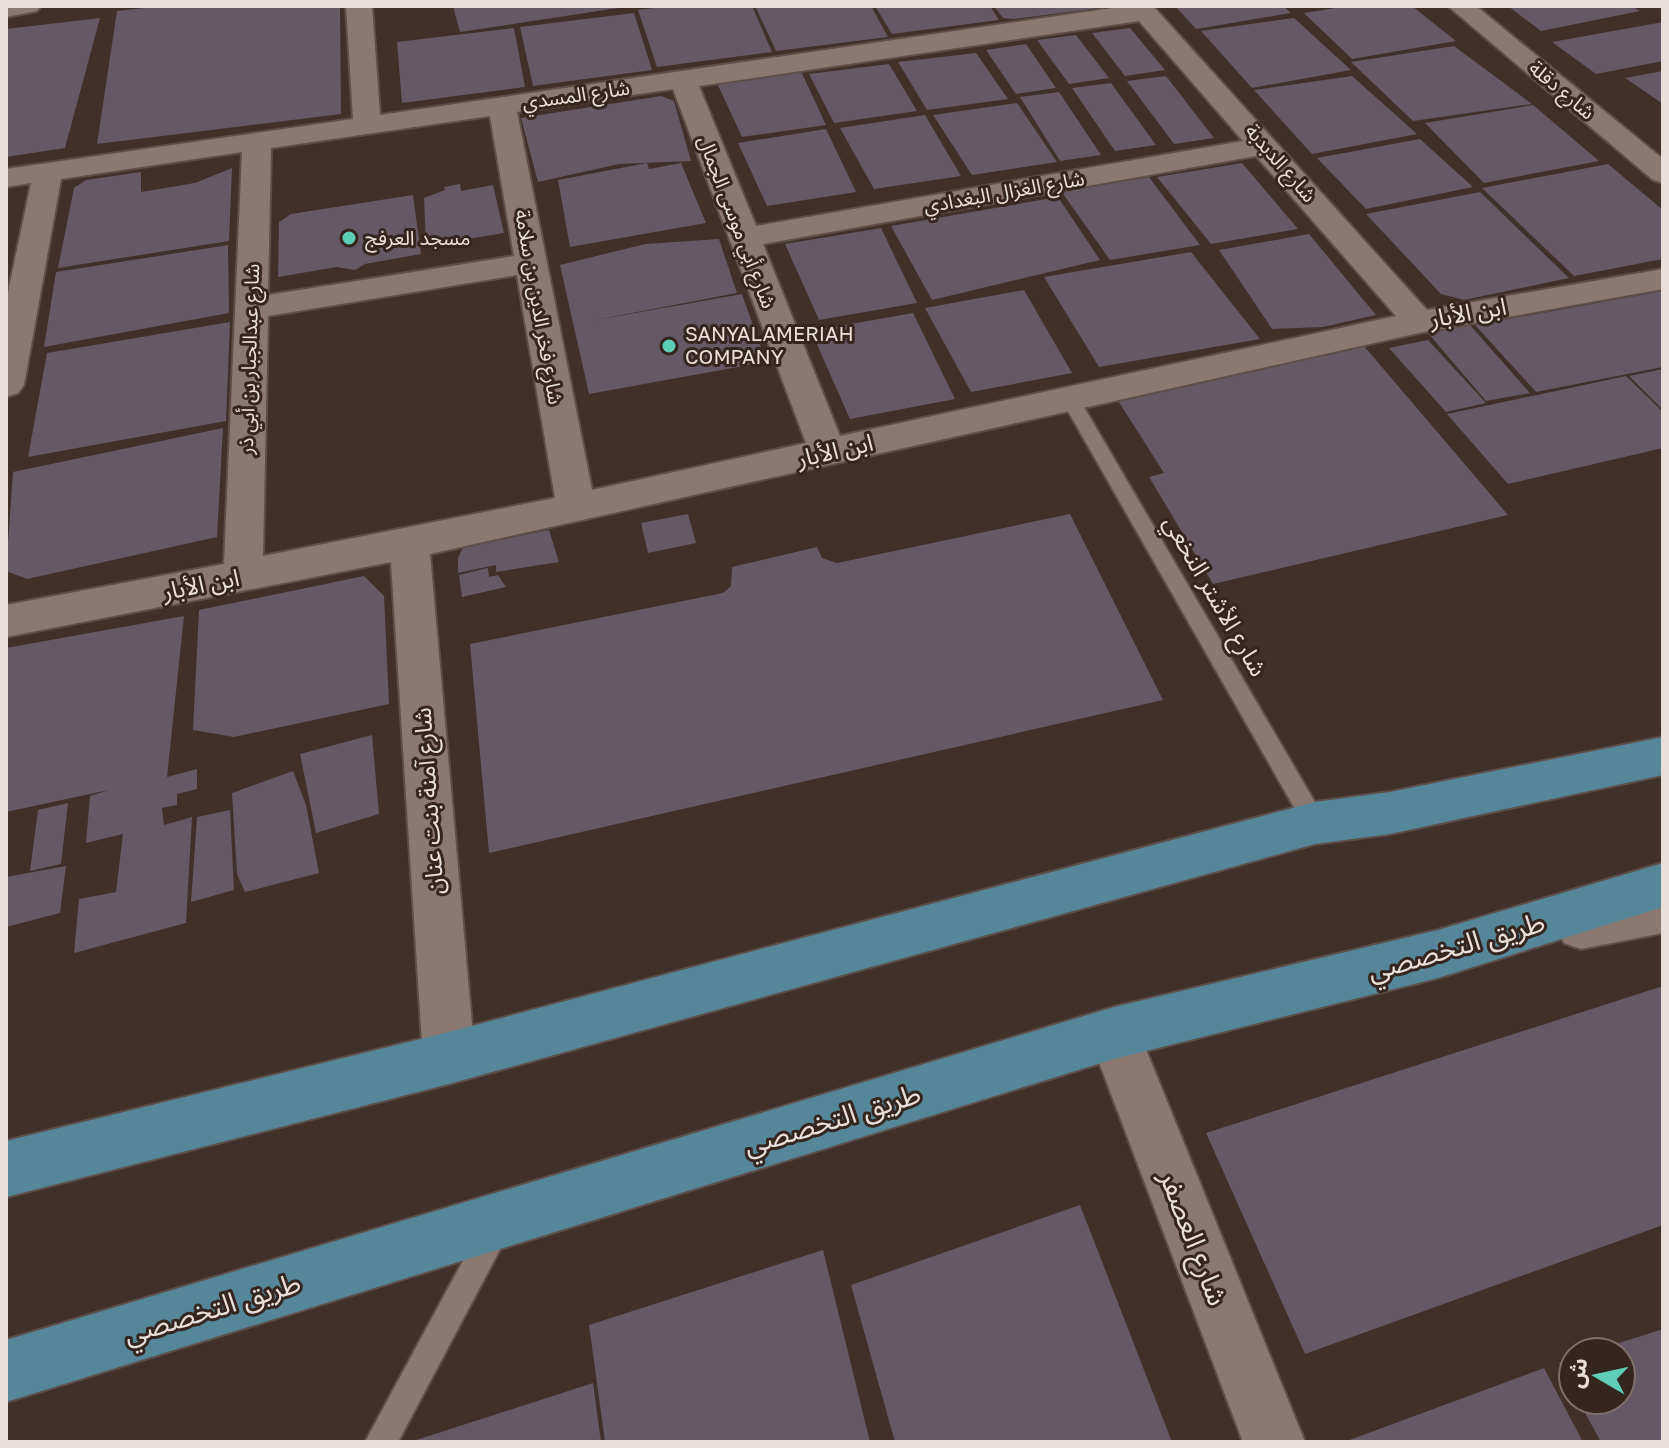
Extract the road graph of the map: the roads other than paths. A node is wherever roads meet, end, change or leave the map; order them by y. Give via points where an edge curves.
1 (28, 6) edge
2 (359, 6) edge
3 (1461, 6) edge
4 (6, 9) edge
5 (1142, 10) edge
6 (683, 79) junction
7 (502, 105) junction
8 (367, 124) junction
9 (257, 140) junction
10 (1267, 146) junction
11 (48, 172) junction
12 (1663, 174) edge
13 (6, 178) edge
14 (742, 238) junction
15 (532, 263) junction
16 (1663, 279) edge
17 (250, 308) junction
18 (1419, 322) junction
19 (9, 364) edge
20 (1069, 397) junction
21 (828, 453) junction
22 (576, 508) junction
23 (409, 544) junction
24 (243, 578) junction
25 (6, 621) edge
26 (1663, 756) edge
27 (1315, 823) junction
28 (1663, 885) edge
29 (1663, 910) edge
30 (1438, 954) junction
31 (1114, 1033) junction
32 (449, 1058) junction
33 (6, 1169) edge
34 (501, 1219) junction
35 (6, 1371) edge
36 (381, 1442) edge
37 (1274, 1442) edge

1 - 4 street
2 - 8 street
3 - 12 street, شارع دقلة
5 - 6 street, شارع المسدي
5 - 10 street, شارع الدبدبة
6 - 7 street, شارع المسدي
6 - 14 street, شارع أبي موسى الجمال
7 - 8 street, شارع المسدي
7 - 15 street, شارع فخر الدين بن سلامة
8 - 9 street, شارع المسدي
9 - 11 street, شارع المسدي
9 - 17 street, شارع عبدالجبار بن أبي ذر
10 - 14 street, شارع الغزال البغدادي
10 - 18 street, شارع الدبدبة
11 - 13 street, شارع المسدي
11 - 19 street
14 - 21 street, شارع أبي موسى الجمال
15 - 17 street
15 - 22 street, شارع فخر الدين بن سلامة
16 - 18 street, ابن الأبار
17 - 24 street, شارع عبدالجبار بن أبي ذر
18 - 20 street, ابن الأبار
20 - 21 street, ابن الأبار
20 - 27 lane, شارع الأشتر النخعي
21 - 22 street, ابن الأبار
22 - 23 street, ابن الأبار
23 - 24 street, ابن الأبار
23 - 32 street, شارع آمنة بنت عنان
24 - 25 street, ابن الأبار
26 - 27 main road via 1390,813
27 - 32 main road
28 - 30 main road, طريق التخصصي
29 - 30 street
30 - 31 main road, طريق التخصصي
31 - 34 main road, طريق التخصصي
31 - 37 street, شارع العصفر
32 - 33 main road
34 - 35 main road, طريق التخصصي
34 - 36 lane

